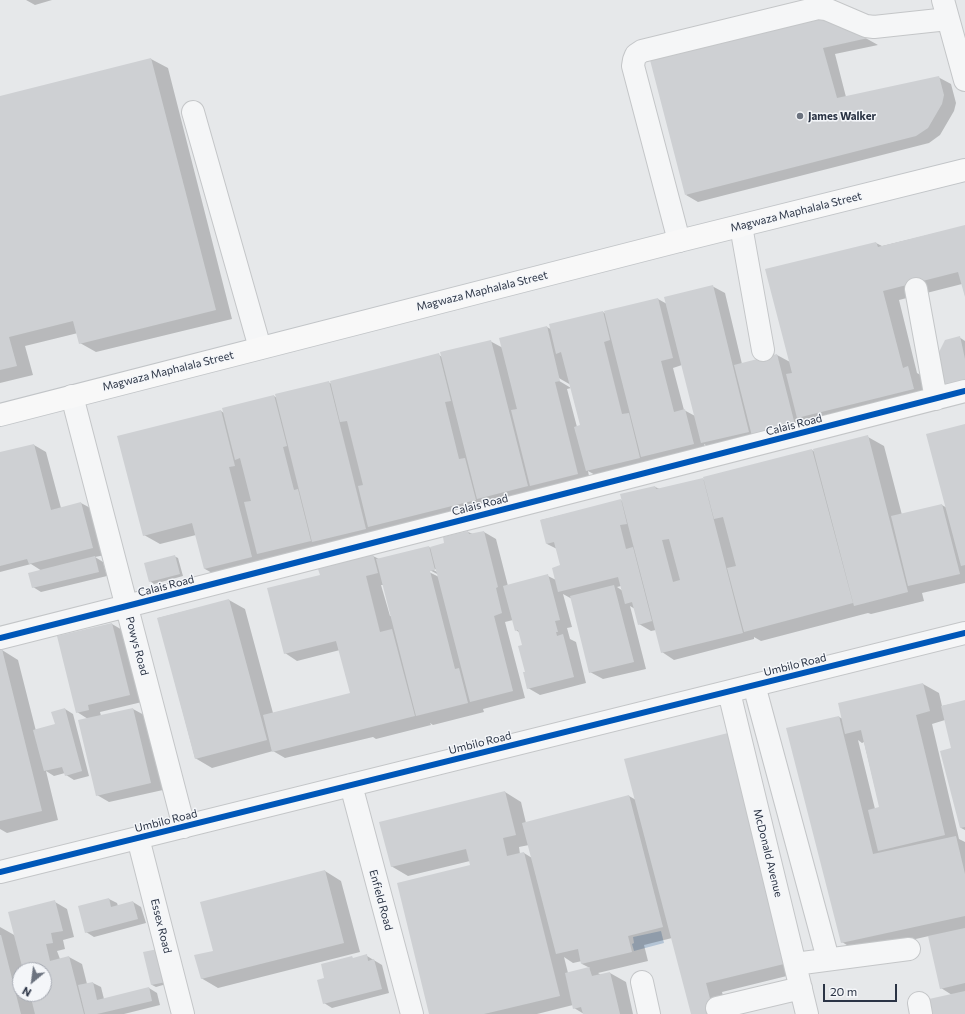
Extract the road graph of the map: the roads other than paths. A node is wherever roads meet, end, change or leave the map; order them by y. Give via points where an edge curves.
1 (945, 9) edge
2 (965, 80) edge
3 (193, 112) dead end
4 (965, 170) edge
5 (741, 226) junction
6 (679, 241) junction
7 (916, 289) dead end
8 (260, 348) junction
9 (763, 350) dead end
10 (965, 391) edge
11 (72, 396) junction
12 (936, 399) junction
13 (0, 415) edge
14 (127, 606) junction
15 (965, 633) edge
16 (0, 638) edge
17 (754, 685) junction
18 (729, 692) junction
19 (351, 785) junction
20 (184, 827) junction
21 (138, 838) junction
22 (0, 872) edge
23 (909, 949) dead end
24 (828, 959) junction
25 (795, 964) junction
26 (642, 982) dead end
27 (801, 988) junction
28 (717, 1008) dead end
29 (183, 1014) edge
30 (412, 1014) edge
31 (649, 1014) edge
32 (807, 1014) edge

1 - 2 street
1 - 6 street via 874,27 818,8 642,51 636,56 633,66
3 - 8 street
4 - 5 main road, Magwaza Maphalala Street
5 - 6 main road, Magwaza Maphalala Street
5 - 9 street
6 - 8 main road, Magwaza Maphalala Street
7 - 12 street
8 - 11 main road, Magwaza Maphalala Street
10 - 12 street, Calais Road
11 - 13 main road, Magwaza Maphalala Street
11 - 14 street, Powys Road
12 - 14 street, Calais Road
14 - 16 street, Calais Road
14 - 20 street, Powys Road
15 - 17 street, Umbilo Road
17 - 18 street, Umbilo Road
17 - 24 street
18 - 19 street, Umbilo Road
18 - 25 street, McDonald Avenue
19 - 20 street, Umbilo Road
19 - 30 street, Enfield Road
20 - 21 street, Umbilo Road
21 - 22 street, Umbilo Road
21 - 29 street, Essex Road
23 - 24 street
24 - 25 street
25 - 27 street, McDonald Avenue
26 - 31 street
27 - 28 street
27 - 32 street, McDonald Avenue

